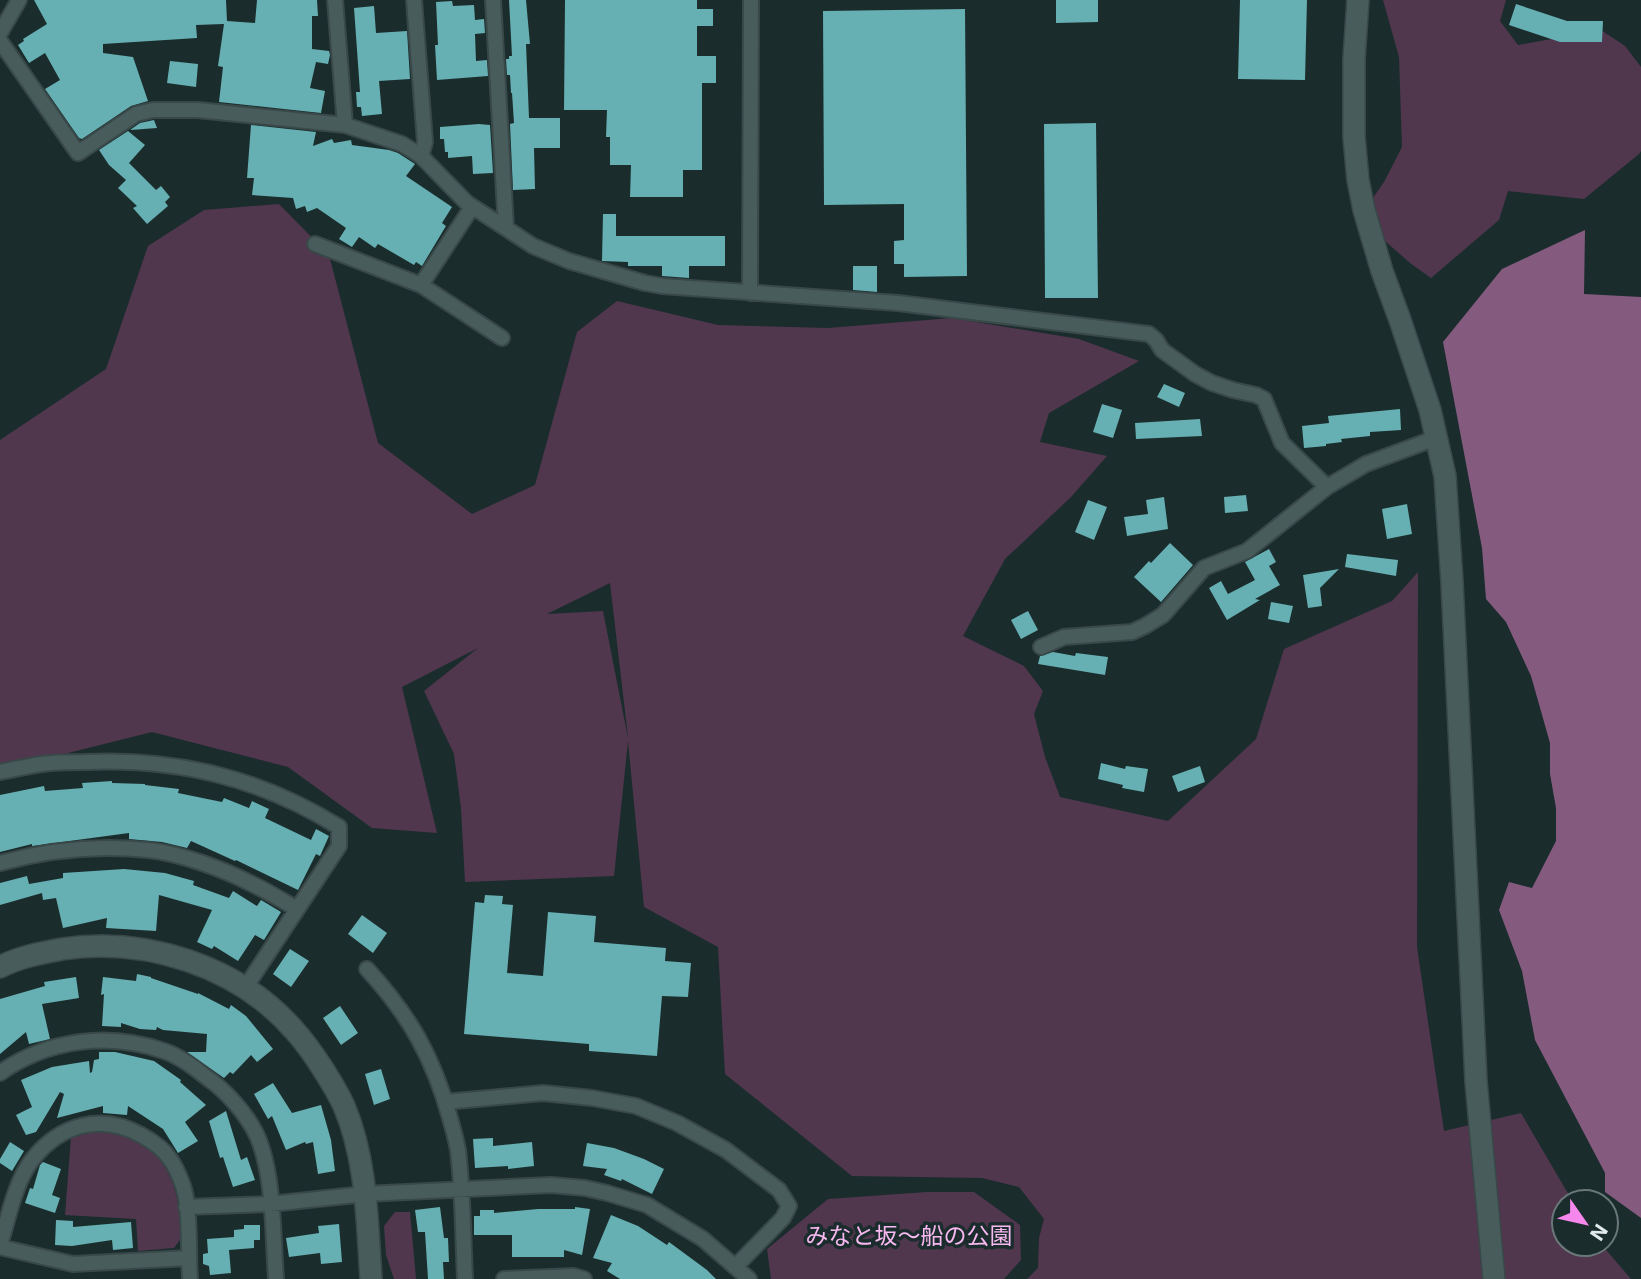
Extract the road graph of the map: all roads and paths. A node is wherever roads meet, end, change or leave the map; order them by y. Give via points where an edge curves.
1 (19, 0) edge
2 (335, 0) edge
3 (414, 0) edge
4 (494, 0) edge
5 (751, 0) edge
6 (1358, 0) edge
7 (0, 33) edge
8 (0, 41) edge
9 (345, 125) junction
10 (421, 156) junction
11 (472, 207) junction
12 (506, 228) junction
13 (316, 244) dead end
14 (421, 285) junction
15 (750, 293) junction
16 (502, 338) dead end
17 (1436, 438) junction
18 (1327, 487) junction
19 (1041, 647) dead end
20 (0, 772) edge
21 (0, 863) edge
22 (297, 909) junction
23 (0, 967) edge
24 (367, 969) dead end
25 (245, 988) junction
26 (0, 1073) edge
27 (445, 1102) junction
28 (461, 1190) junction
29 (365, 1194) junction
30 (271, 1204) junction
31 (187, 1207) junction
32 (0, 1246) edge
33 (189, 1258) junction
34 (735, 1266) junction
35 (550, 1278) edge
36 (190, 1279) edge
37 (276, 1279) edge
38 (371, 1279) edge
39 (465, 1279) edge
40 (504, 1279) edge
41 (584, 1279) edge
42 (749, 1279) edge
43 (1494, 1279) edge

1 - 7 street
2 - 9 street
3 - 10 street via 425,142
4 - 12 street
5 - 15 street
6 - 17 street via 1354,59 1358,180
8 - 9 street via 78,153 136,114 152,110 198,110
9 - 10 street via 402,144
10 - 11 street
11 - 12 street
11 - 14 street
12 - 15 street via 556,257 645,283
13 - 14 street
14 - 16 street
15 - 18 street via 898,303 1150,334 1162,350 1195,374 1264,399 1282,443
17 - 18 street via 1366,464
17 - 43 street via 1445,476 1476,1081
18 - 19 street via 1247,551 1204,568 1163,615 1146,626 1132,632 1063,637
20 - 22 street via 44,764 149,762 237,779 312,810 339,827 339,846
21 - 22 street via 64,851 150,850 233,875
22 - 25 street
23 - 25 street via 45,952 115,946 189,960
24 - 27 street via 420,1038
25 - 29 street via 294,1029 332,1082 352,1127
26 - 30 street via 41,1050 91,1040 165,1051 201,1072 239,1107 261,1143
27 - 28 street via 458,1147
27 - 34 street via 543,1093 592,1098 636,1106 726,1150 779,1190 789,1206 783,1218
28 - 29 street
28 - 34 street via 551,1185 607,1193 647,1205 703,1239
28 - 39 street
29 - 30 street
29 - 38 street
30 - 31 street
30 - 37 street
31 - 32 street via 170,1157 154,1142 120,1125 96,1123 63,1133 31,1161
31 - 33 street
32 - 33 street via 73,1264
33 - 36 street
34 - 42 street
35 - 40 street
35 - 41 street

